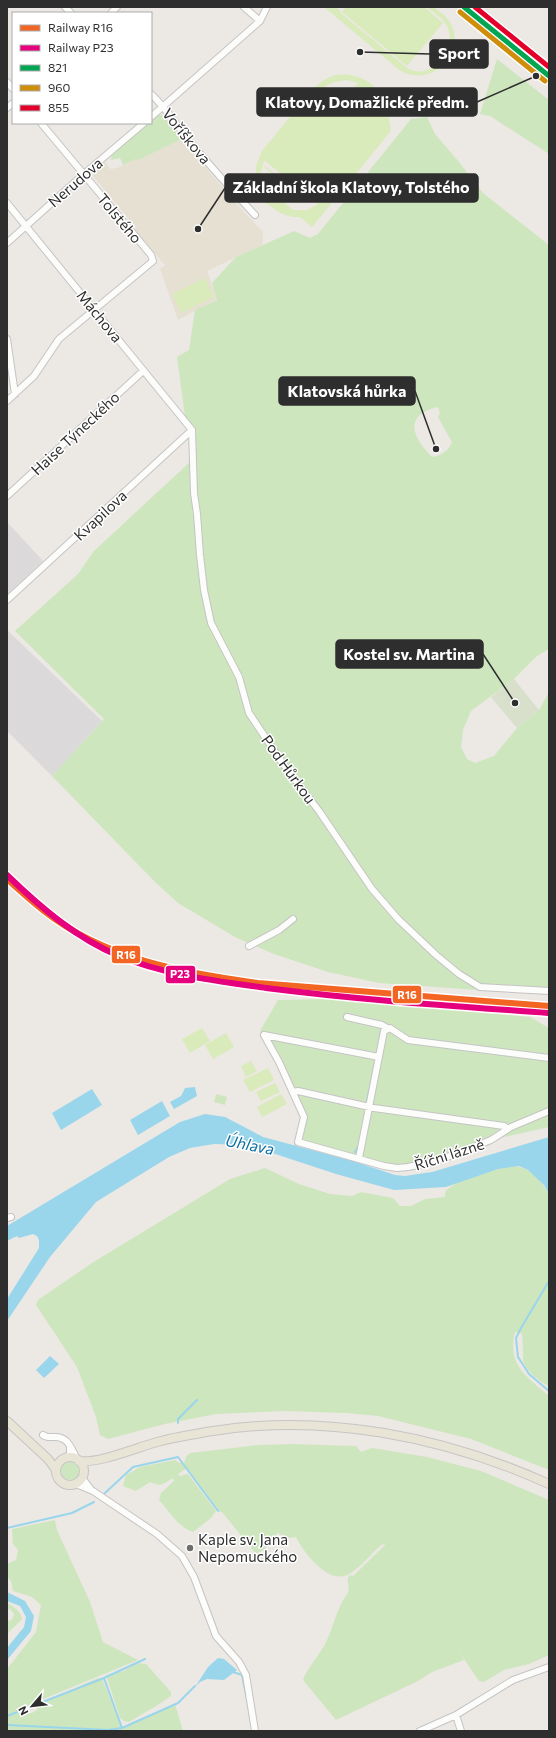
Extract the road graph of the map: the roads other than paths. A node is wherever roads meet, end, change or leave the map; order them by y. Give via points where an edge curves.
1 (244, 7) edge
2 (267, 7) edge
3 (464, 7) edge
4 (260, 21) junction
5 (549, 76) edge
6 (152, 95) edge
7 (164, 106) junction
8 (152, 116) edge
9 (43, 124) edge
10 (143, 124) edge
11 (84, 174) junction
12 (7, 203) edge
13 (255, 215) dead end
14 (26, 226) junction
15 (7, 243) edge
16 (94, 309) junction
17 (7, 339) edge
18 (143, 371) junction
19 (15, 394) junction
20 (7, 401) edge
21 (192, 430) junction
22 (7, 496) edge
23 (7, 600) edge
24 (293, 919) dead end
25 (249, 946) dead end
26 (549, 991) edge
27 (347, 1017) dead end
28 (387, 1028) junction
29 (379, 1057) junction
30 (549, 1058) edge
31 (293, 1092) junction
32 (370, 1106) junction
33 (549, 1112) edge
34 (508, 1129) junction
35 (359, 1158) junction
36 (7, 1421) edge
37 (43, 1435) dead end
38 (69, 1443) junction
39 (48, 1459) junction
40 (64, 1459) junction
41 (99, 1459) junction
42 (78, 1460) junction
43 (56, 1470) junction
44 (83, 1475) junction
45 (76, 1484) junction
46 (549, 1484) edge
47 (93, 1491) junction
48 (549, 1667) edge
49 (456, 1715) junction
50 (255, 1731) edge
51 (420, 1731) edge
52 (461, 1731) edge

1 - 4 street
2 - 4 street
3 - 5 main road
4 - 7 street
6 - 7 street, Voříškova
7 - 8 street
7 - 13 street, Voříškova via 184,134
9 - 11 street, Tolstého
10 - 11 street, Nerudova
11 - 14 street, Nerudova
11 - 16 street, Tolstého via 153,258 151,263
12 - 14 street, Máchova
14 - 15 street, Nerudova
14 - 16 street, Máchova
16 - 18 street, Máchova
16 - 19 street via 59,339 34,376
17 - 19 street
18 - 21 street, Máchova
18 - 22 street, Haise Týneckého
19 - 20 street
21 - 23 street, Kvapilova
21 - 26 street, Pod Hůrkou via 194,493 204,590 211,623 239,677 249,713 372,888 398,919 459,974 480,987
24 - 25 street via 280,930
27 - 28 street
28 - 29 street via 384,1031
28 - 30 street via 408,1040
29 - 31 street via 264,1035
29 - 32 street
31 - 32 street
31 - 35 street, Říční lázně via 304,1117 298,1142
32 - 34 street via 504,1126
32 - 35 street
33 - 34 street, Říční lázně
34 - 35 street, Říční lázně via 491,1140 444,1158 408,1167 384,1166
36 - 39 main road
37 - 38 street via 63,1438
38 - 40 street via 70,1452
38 - 42 street
39 - 40 main road
39 - 43 main road
40 - 42 main road
40 - 43 main road
41 - 42 main road
41 - 44 main road
41 - 46 main road via 162,1440 208,1432 256,1426 312,1426 370,1430 439,1444
42 - 44 main road via 83,1466
43 - 45 main road via 61,1481
44 - 45 main road
44 - 47 street via 85,1483
45 - 47 street
47 - 50 street via 158,1534 185,1560 216,1636 239,1662 246,1675
48 - 49 street via 513,1680
49 - 51 street
49 - 52 street

